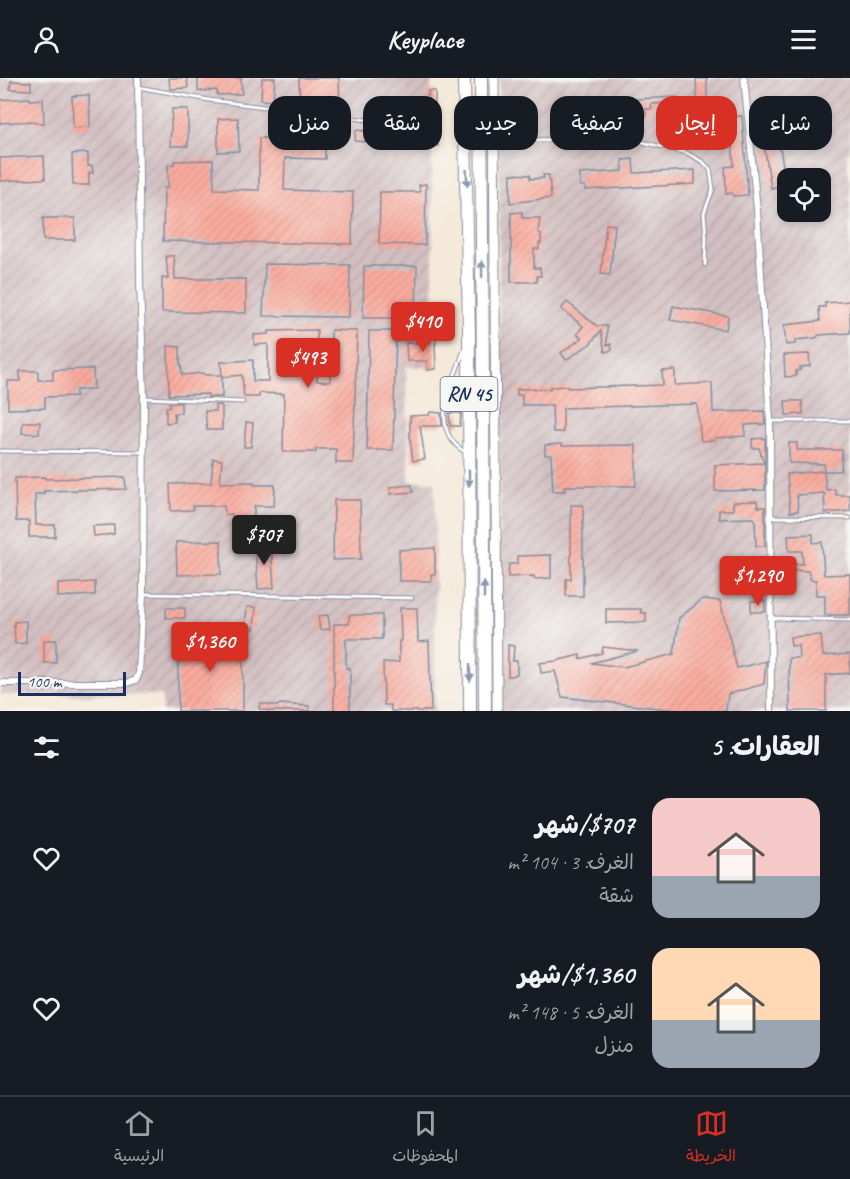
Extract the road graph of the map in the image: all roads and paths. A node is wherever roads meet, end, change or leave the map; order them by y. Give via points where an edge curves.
1 (138, 78) edge
2 (464, 78) edge
3 (480, 78) edge
4 (494, 78) edge
5 (744, 78) edge
6 (138, 87) junction
7 (494, 96) edge
8 (363, 119) edge
9 (538, 140) edge
10 (494, 150) edge
11 (705, 265) dead end
12 (469, 333) junction
13 (483, 333) junction
14 (144, 398) junction
15 (243, 402) dead end
16 (770, 421) junction
17 (850, 421) edge
18 (0, 451) edge
19 (143, 453) junction
20 (469, 455) junction
21 (484, 455) junction
22 (771, 517) junction
23 (850, 518) edge
24 (143, 594) junction
25 (412, 598) dead end
26 (772, 618) junction
27 (850, 620) edge
28 (0, 683) edge
29 (470, 711) edge
30 (485, 711) edge
31 (497, 711) edge
32 (771, 711) edge

1 - 6 street
2 -> 12 highway, RN 45
13 -> 3 highway, RN 45
4 - 7 main road
5 - 16 street via 758,210
6 - 8 lane
6 - 14 street
9 - 11 lane via 630,139 687,153 703,162 710,169 713,189 704,213
10 - 31 main road
12 - 13 lane
12 - 20 highway, RN 45
12 - 20 lane via 446,400 445,429 453,445
13 - 21 highway, RN 45
14 - 15 lane
14 - 19 street
16 - 17 lane
16 - 22 street
18 - 19 lane
19 - 24 street
20 - 21 lane
20 -> 29 highway, RN 45
30 -> 21 highway, RN 45
22 - 23 lane
22 - 26 street
24 - 25 lane
24 - 28 street via 139,673 133,682
26 - 27 lane
26 - 32 street

